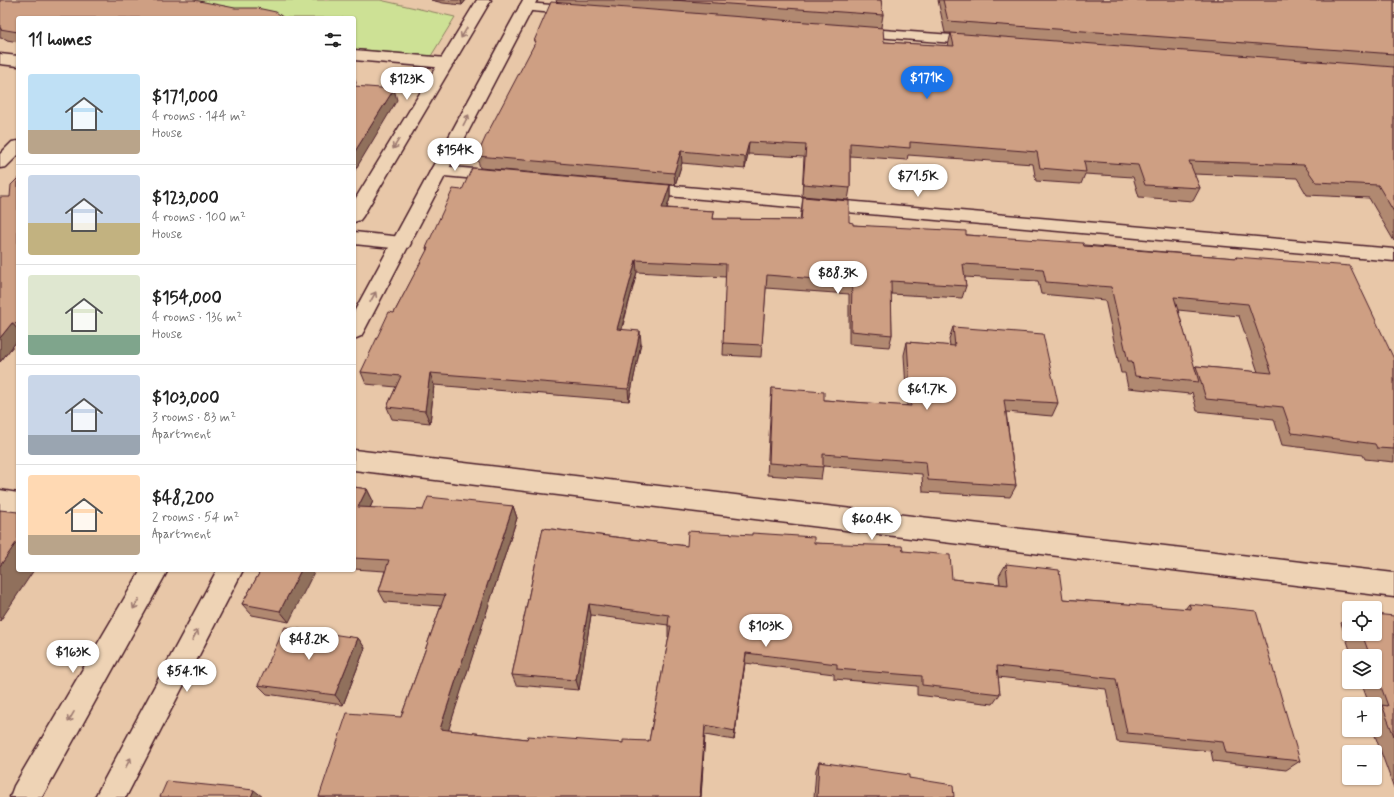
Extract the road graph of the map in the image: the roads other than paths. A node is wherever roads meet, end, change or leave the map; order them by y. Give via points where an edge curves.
1 (484, 0) edge
2 (528, 3) edge
3 (590, 12) edge
4 (845, 31) edge
5 (996, 42) edge
6 (356, 55) edge
7 (0, 59) edge
8 (16, 60) edge
9 (446, 63) junction
10 (16, 148) edge
11 (0, 163) edge
12 (439, 171) junction
13 (511, 177) edge
14 (622, 187) edge
15 (356, 213) edge
16 (356, 238) edge
17 (402, 243) junction
18 (1394, 255) edge
19 (356, 327) edge
20 (356, 460) edge
21 (0, 500) edge
22 (16, 503) edge
23 (154, 572) edge
24 (229, 572) edge
25 (1394, 585) edge
26 (25, 797) edge
27 (110, 797) edge

1 -> 9 street
2 - 3 street
12 -> 2 street
4 - 5 street
6 - 9 street
7 - 8 street
9 -> 15 street
10 - 11 street
12 - 13 street
12 - 17 street
14 - 18 street
16 - 17 street
19 -> 17 street
20 - 25 street
21 - 22 street
23 -> 26 street
27 -> 24 street

